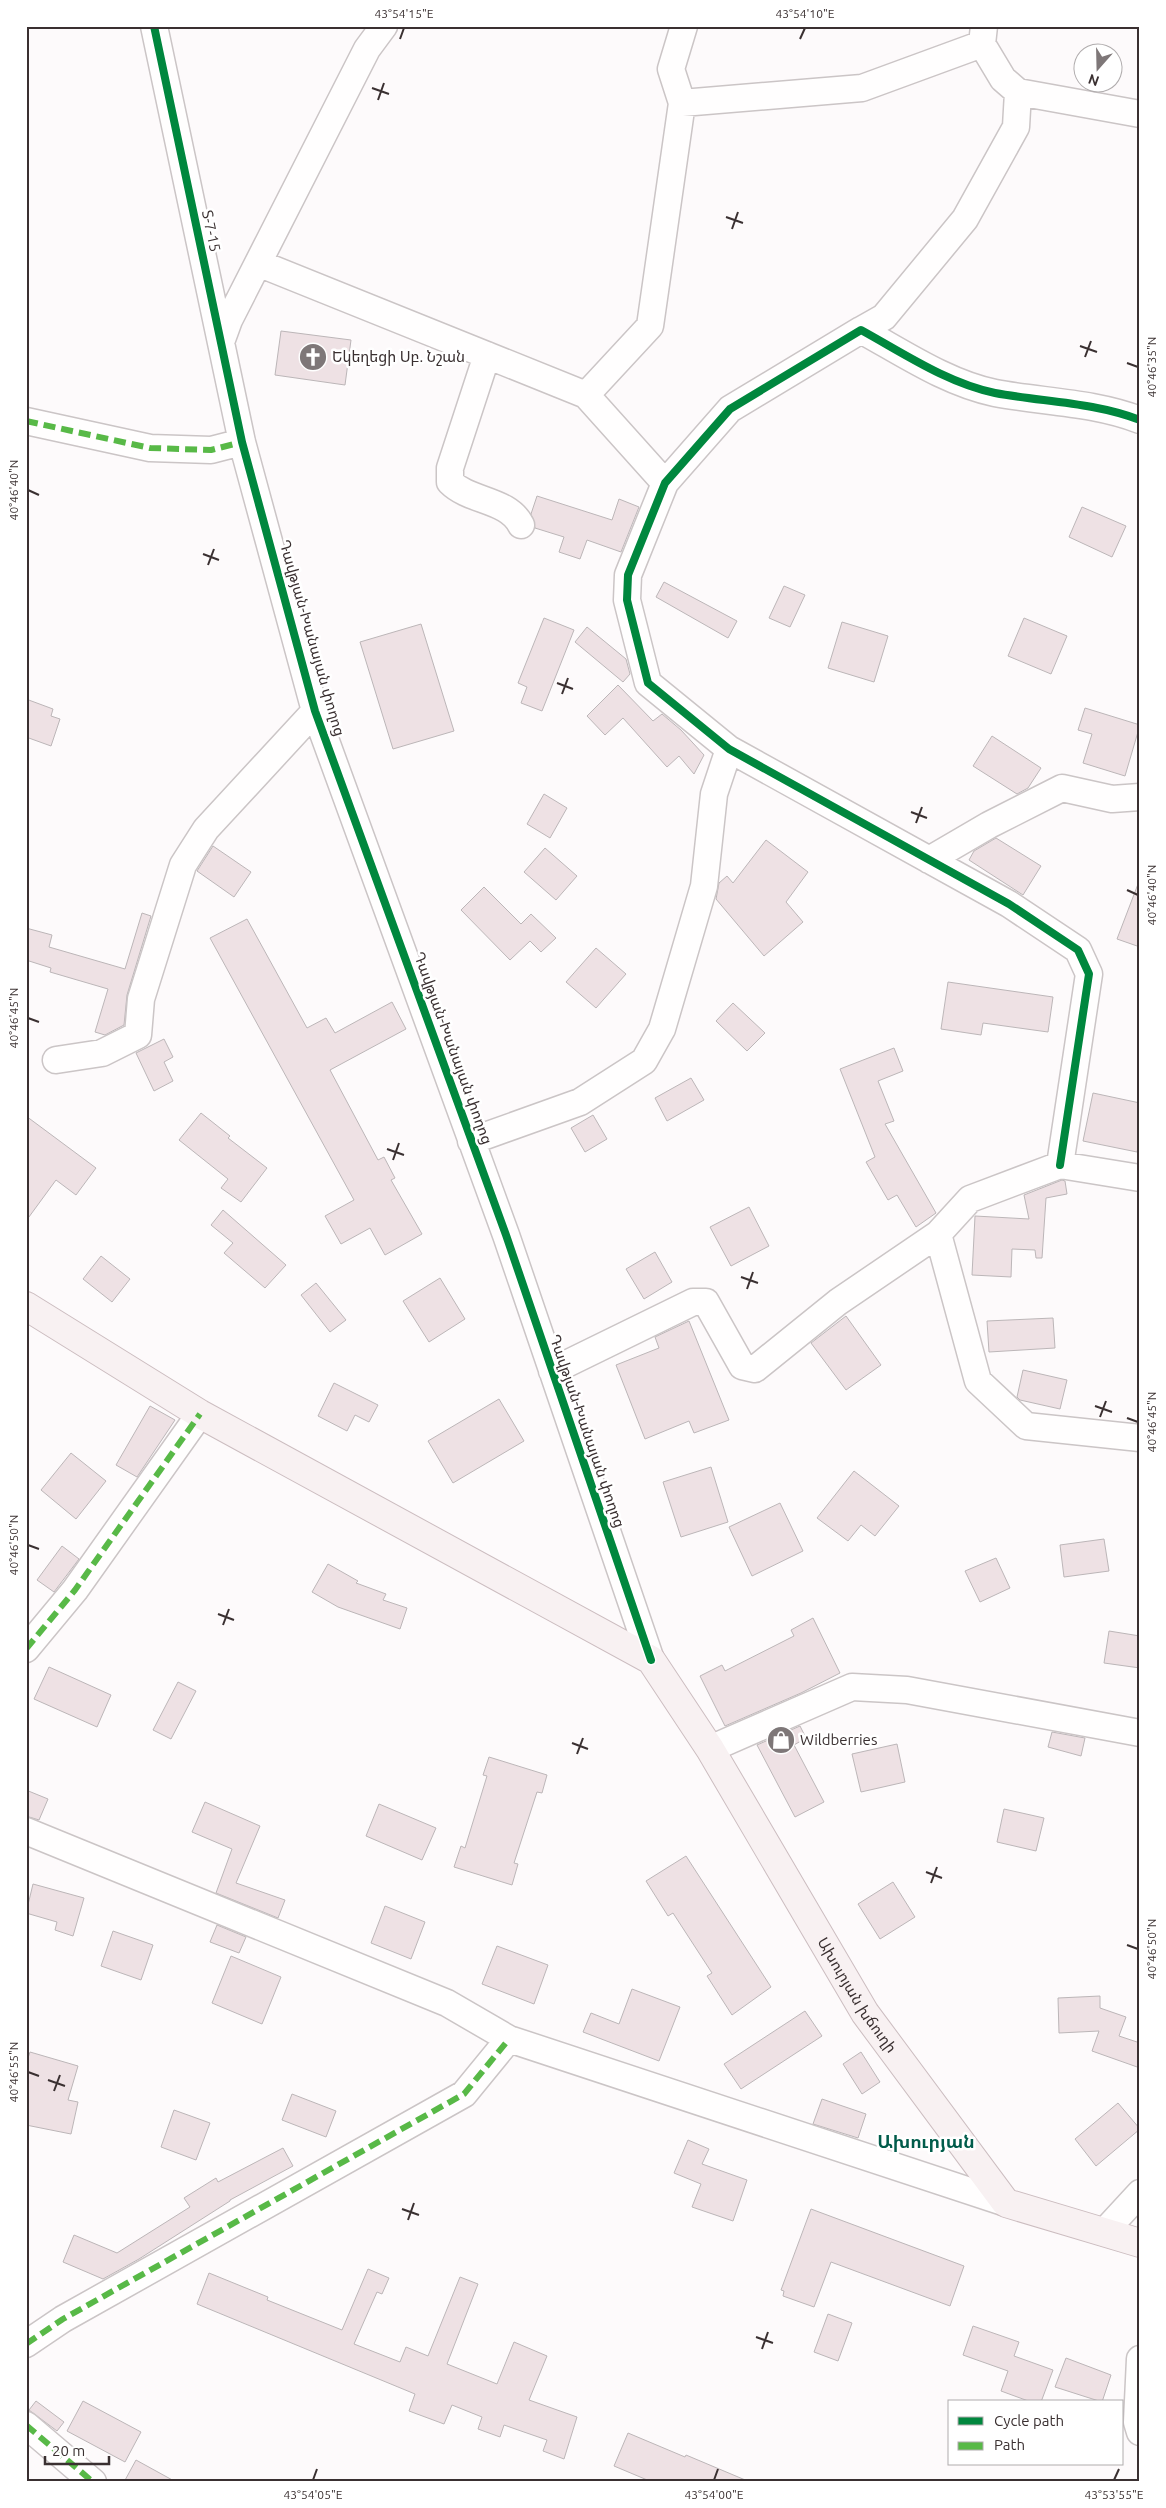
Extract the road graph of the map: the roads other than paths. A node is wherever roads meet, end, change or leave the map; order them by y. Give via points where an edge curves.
1 (154, 26) edge
2 (384, 26) edge
3 (684, 26) edge
4 (983, 35) edge
5 (1018, 92) junction
6 (682, 103) junction
7 (1140, 114) edge
8 (258, 263) junction
9 (861, 330) junction
10 (221, 342) junction
11 (487, 355) junction
12 (586, 395) junction
13 (1140, 420) edge
14 (26, 422) edge
15 (242, 442) junction
16 (665, 483) junction
17 (521, 525) dead end
18 (315, 710) junction
19 (728, 749) junction
20 (1140, 797) edge
21 (929, 860) junction
22 (56, 1060) dead end
23 (471, 1140) junction
24 (1060, 1165) junction
25 (1140, 1178) edge
26 (938, 1234) junction
27 (26, 1306) edge
28 (552, 1371) junction
29 (200, 1414) junction
30 (1140, 1438) edge
31 (26, 1649) edge
32 (651, 1660) junction
33 (1140, 1733) edge
34 (710, 1749) junction
35 (26, 1831) edge
36 (509, 2038) junction
37 (1140, 2193) edge
38 (1006, 2203) junction
39 (1104, 2232) junction
40 (1140, 2243) edge
41 (26, 2344) edge
42 (1140, 2359) edge
43 (26, 2425) edge
44 (1140, 2432) edge
45 (93, 2482) edge

1 - 10 street, Տ-7-15 / Տ-7-15
2 - 8 street via 367,49
3 - 6 street via 671,69
4 - 5 street via 1003,79
4 - 6 street via 862,88
5 - 7 street
5 - 9 street via 1016,127 965,220 884,317
6 - 12 street via 650,326
8 - 10 street
8 - 11 street
9 - 13 street via 942,375 993,393 1113,409
9 - 16 street via 730,409
10 - 15 street, Տ-7-15 / Տ-7-15
11 - 12 street
11 - 17 street via 450,468 450,482 459,491 517,516
12 - 16 street
14 - 15 street via 150,448 211,450
15 - 18 street, Դավթյան-Խանայան փողոց / Տ-7-15
16 - 19 street via 628,575 627,600 648,683
18 - 22 street via 206,828 183,865 141,1000 138,1036 102,1053
18 - 23 street, Դավթյան-Խանայան փողոց / Տ-7-15
19 - 21 street
19 - 23 street via 714,794 704,886 662,1029 644,1061 580,1102
20 - 21 street via 1112,799 1062,788
21 - 24 street via 1009,904 1078,950 1089,974
23 - 28 street, Դավթյան-Խանայան փողոց / Տ-7-15
24 - 25 street
24 - 26 street via 970,1198
26 - 28 street via 838,1302 755,1368 742,1366 706,1302 693,1302
26 - 30 street via 978,1381 1026,1426
27 - 29 main road
28 - 32 street, Դավթյան-Խանայան փողոց / Տ-7-15
29 - 31 street via 75,1590
29 - 32 main road
32 - 34 main road, Ախուրյան խճուղի
33 - 34 street via 907,1690 852,1687
34 - 38 main road, Ախուրյան խճուղի via 864,2012
35 - 36 street via 447,2003
36 - 38 street
36 - 41 street via 464,2094 62,2319
37 - 39 street
38 - 39 main road
39 - 40 main road
42 - 44 street via 1136,2422
43 - 45 street

